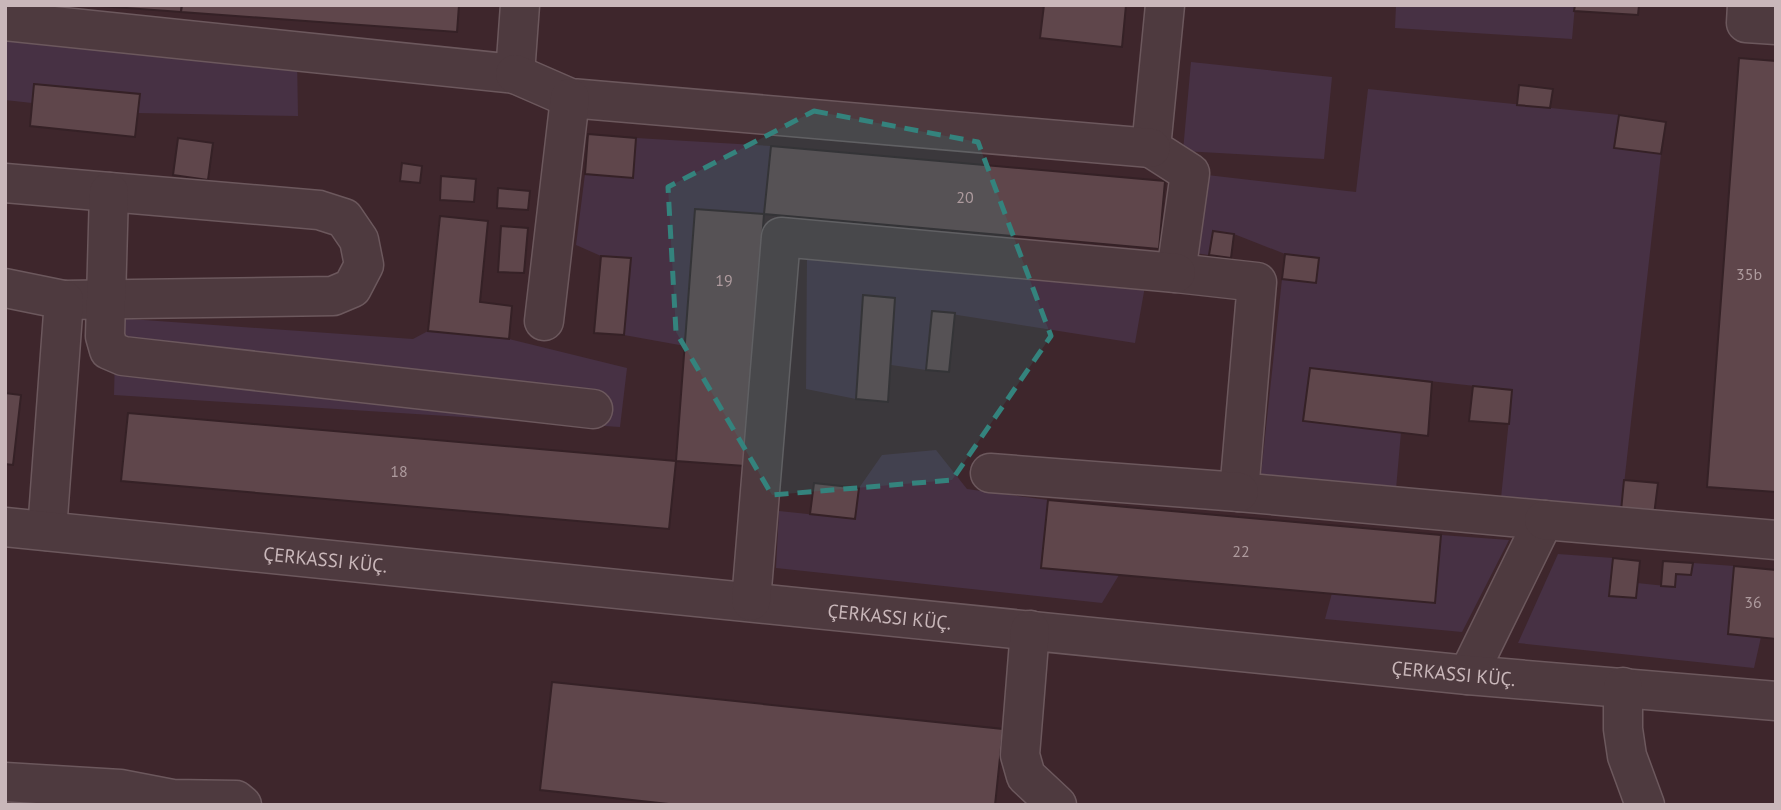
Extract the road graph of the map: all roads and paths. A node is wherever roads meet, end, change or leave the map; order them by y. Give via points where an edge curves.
1 (520, 5) edge
2 (1166, 5) edge
3 (1747, 5) edge
4 (5, 21) edge
5 (1776, 25) edge
6 (515, 74) junction
7 (570, 98) junction
8 (1151, 148) junction
9 (5, 183) edge
10 (109, 192) junction
11 (1176, 273) junction
12 (5, 288) edge
13 (104, 299) junction
14 (64, 300) junction
15 (544, 321) dead end
16 (593, 409) dead end
17 (989, 473) dead end
18 (1239, 492) junction
19 (1544, 520) junction
20 (5, 527) edge
21 (47, 531) junction
22 (1776, 540) edge
23 (751, 601) junction
24 (1030, 630) junction
25 (1468, 675) junction
26 (1623, 687) junction
27 (1776, 701) edge
28 (5, 782) edge
29 (242, 805) edge
30 (1057, 805) edge
31 (1645, 805) edge

1 - 6 street
2 - 8 street
3 - 5 street via 1746,23
4 - 6 street
6 - 7 street
7 - 8 street
7 - 15 street
8 - 11 street via 1191,173
9 - 10 street
10 - 13 street
10 - 13 street via 319,211 344,218 359,240 364,265 352,288 333,296
11 - 18 street via 1257,282
11 - 23 street via 781,237
12 - 14 street
13 - 14 street
13 - 16 street via 104,337 109,350 123,356
14 - 21 street
17 - 18 street
18 - 19 street
19 - 22 street
19 - 25 street
20 - 21 street
21 - 23 street
23 - 24 street
24 - 25 street
24 - 30 street via 1020,755 1026,776
25 - 26 street
26 - 27 street
26 - 31 street via 1627,756
28 - 29 street via 120,789 172,799 236,800

